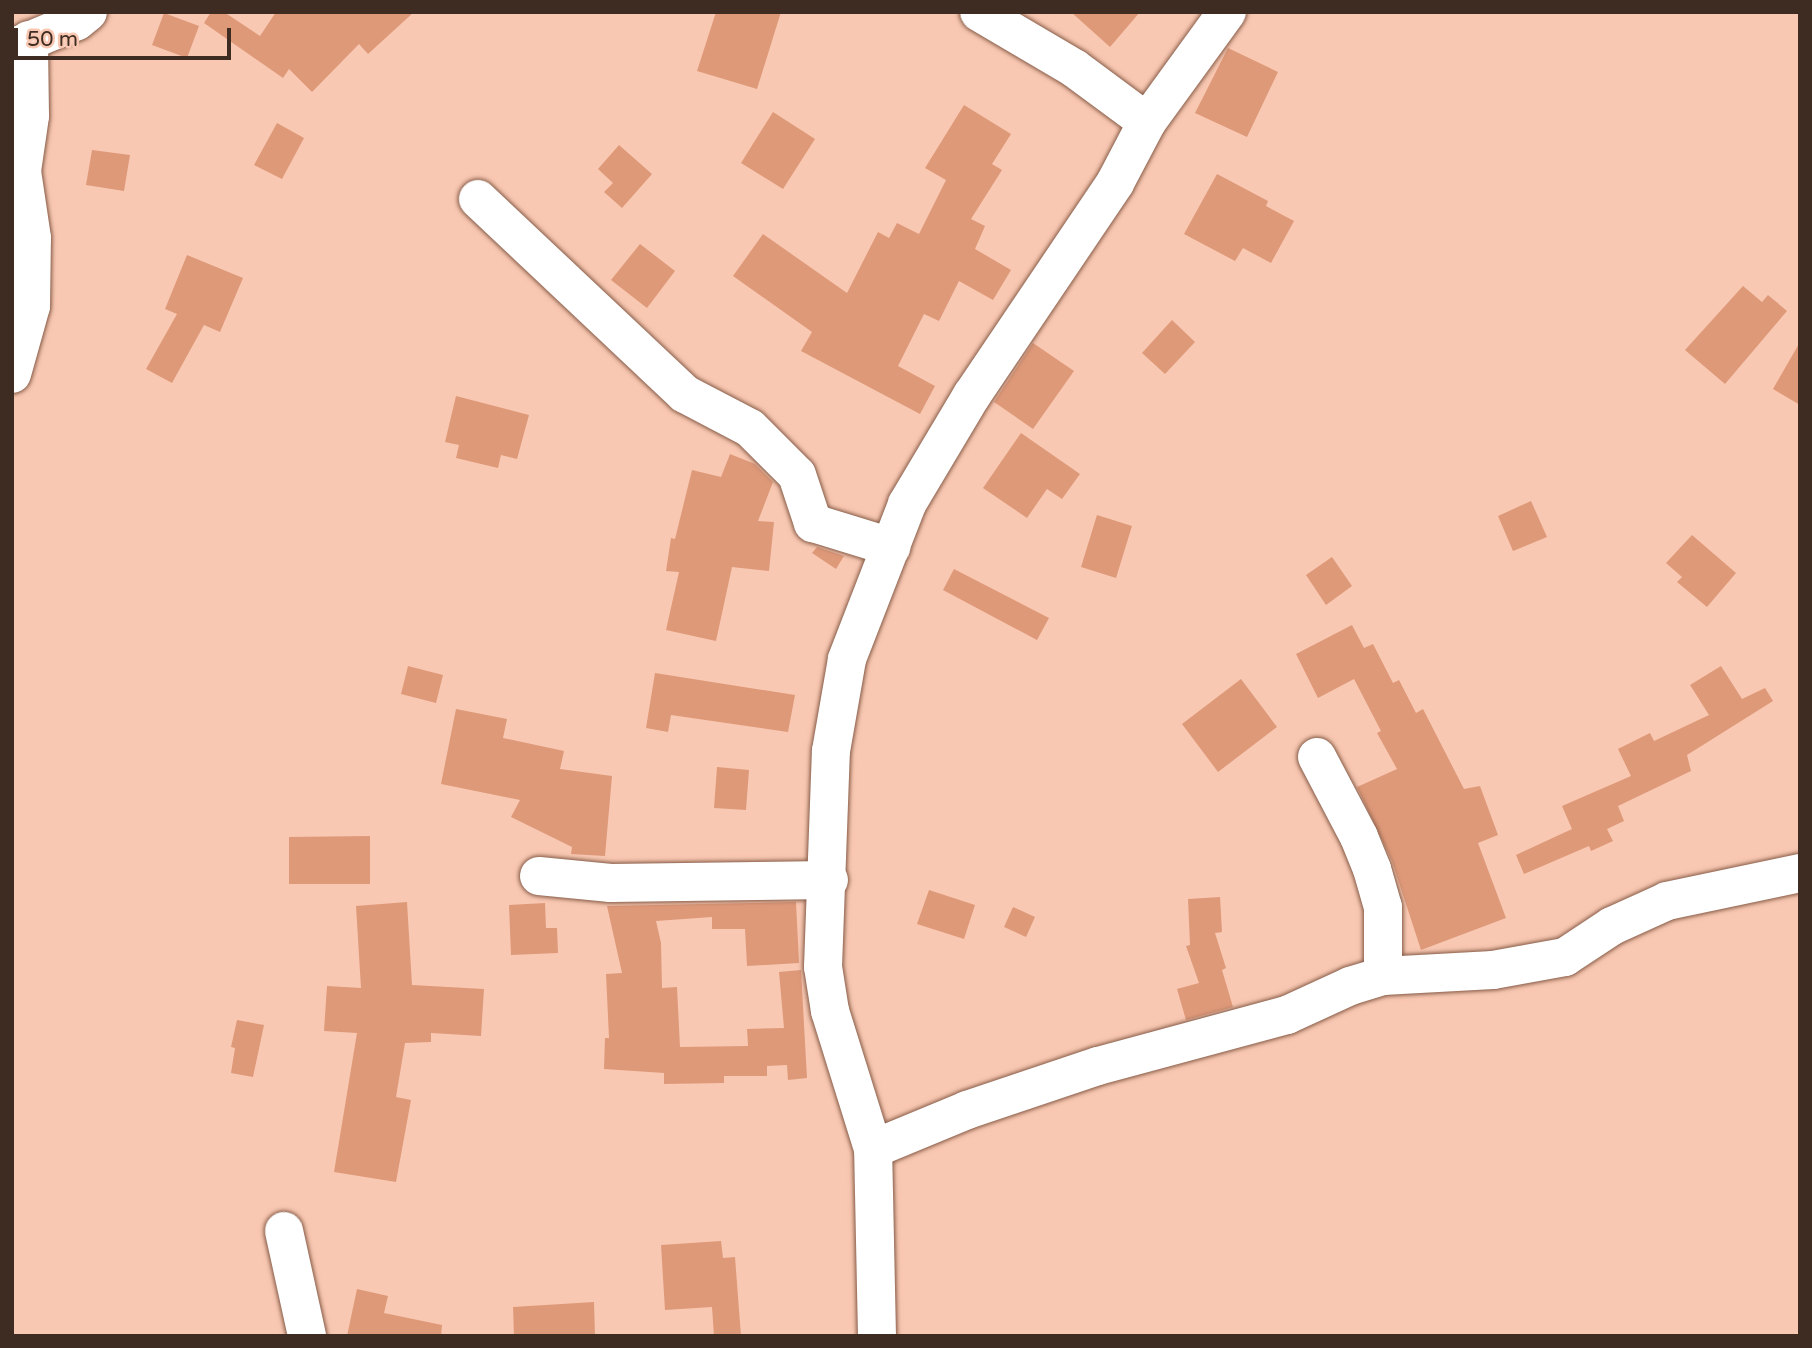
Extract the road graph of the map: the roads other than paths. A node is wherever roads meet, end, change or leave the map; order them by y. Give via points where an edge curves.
1 (88, 12) edge
2 (979, 12) edge
3 (1227, 12) edge
4 (21, 44) edge
5 (1147, 122) junction
6 (478, 199) dead end
7 (12, 374) edge
8 (891, 547) junction
9 (1317, 757) dead end
10 (1800, 873) edge
11 (539, 876) dead end
12 (829, 880) junction
13 (1383, 976) junction
14 (873, 1149) junction
15 (284, 1231) dead end
16 (307, 1336) edge
17 (877, 1336) edge

1 - 4 street
2 - 5 street via 1074,68
3 - 5 street
4 - 7 street via 30,117 22,171 32,238 31,306
5 - 8 street via 1115,183 972,395 907,504
6 - 8 street via 685,394 750,428 797,475 813,523
8 - 12 street via 847,659 831,751
9 - 13 street via 1372,869 1383,907
10 - 13 street via 1667,901 1612,926 1565,957 1493,970
11 - 12 street via 611,883
12 - 14 street via 825,986
13 - 14 street via 1287,1015 1098,1066 967,1110
14 - 17 street
15 - 16 street

